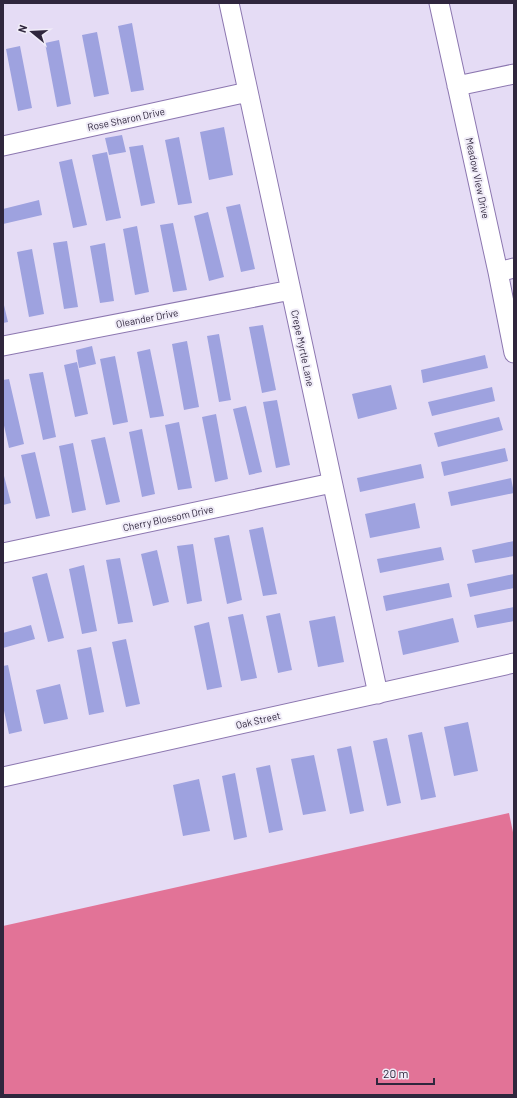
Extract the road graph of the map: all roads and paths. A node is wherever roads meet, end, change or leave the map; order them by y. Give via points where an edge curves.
1 (229, 3) edge
2 (439, 3) edge
3 (514, 74) edge
4 (457, 86) junction
5 (248, 92) junction
6 (3, 146) edge
7 (506, 270) edge
8 (291, 290) junction
9 (3, 346) edge
10 (514, 353) edge
11 (332, 483) junction
12 (3, 553) edge
13 (514, 664) edge
14 (378, 694) junction
15 (3, 777) edge

1 - 5 street, Crepe Myrtle Lane
2 - 4 street, Meadow View Drive
3 - 4 street
4 - 7 street, Meadow View Drive
5 - 6 street, Rose Sharon Drive
5 - 8 street, Crepe Myrtle Lane
7 - 10 street, Meadow View Drive
8 - 9 street, Oleander Drive
8 - 11 street, Crepe Myrtle Lane
11 - 12 street, Cherry Blossom Drive
11 - 14 street, Crepe Myrtle Lane
13 - 14 street, Oak Street
14 - 15 street, Oak Street

